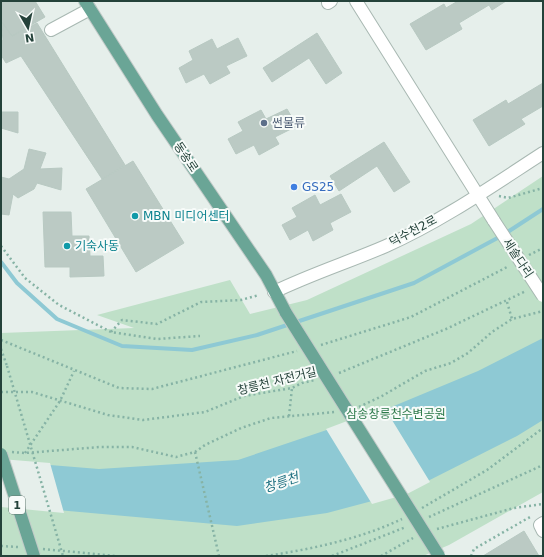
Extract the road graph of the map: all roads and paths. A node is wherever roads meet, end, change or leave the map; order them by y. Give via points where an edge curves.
1 (356, 1) edge
2 (87, 5) edge
3 (51, 30) dead end
4 (543, 153) edge
5 (543, 188) edge
6 (478, 195) junction
7 (496, 196) dead end
8 (1, 246) edge
9 (543, 248) edge
10 (522, 259) dead end
11 (515, 263) dead end
12 (529, 289) dead end
13 (274, 292) junction
14 (259, 295) dead end
15 (543, 296) edge
16 (507, 302) junction
17 (512, 319) dead end
18 (111, 332) junction
19 (200, 336) dead end
20 (1, 340) edge
21 (315, 347) dead end
22 (1, 349) edge
23 (300, 350) dead end
24 (74, 371) junction
25 (336, 374) dead end
26 (317, 380) dead end
27 (292, 388) junction
28 (1, 392) edge
29 (60, 401) junction
30 (289, 416) dead end
31 (100, 448) dead end
32 (196, 452) dead end
33 (5, 453) edge
34 (24, 453) junction
35 (543, 465) edge
36 (543, 504) edge
37 (422, 520) dead end
38 (540, 523) edge
39 (409, 526) dead end
40 (435, 530) dead end
41 (415, 537) dead end
42 (1, 546) edge
43 (24, 548) dead end
44 (36, 552) edge
45 (63, 556) edge
46 (116, 556) edge
47 (219, 556) edge
48 (332, 556) edge
49 (381, 556) edge
50 (439, 556) edge
51 (471, 556) edge

1 - 6 street, 세솔다리
2 - 3 street
2 - 13 main road, 동송로 via 266,275
4 - 6 street, 덕수천2로
5 - 7 path via 508,198
6 - 13 street, 덕수천2로 via 387,246
6 - 15 street, 세솔다리, bridge
8 - 18 path via 25,278 59,305
9 - 10 path
11 - 21 path via 411,317
12 - 16 path
13 - 50 main road, 동송로, bridge
14 - 18 path via 241,300 201,302 157,324 122,320
16 - 17 path
16 - 25 path
18 - 19 path via 157,339
20 - 24 path
22 - 45 path, bridge
23 - 24 path via 152,389 119,388
24 - 29 path
26 - 27 path, 창릉천 자전거길
27 - 29 path, 창릉천 자전거길 via 244,396 204,412 143,420 108,415
27 - 30 path
28 - 29 path, 창릉천 자전거길 via 32,392
29 - 34 path
31 - 34 path
32 - 47 path
33 - 34 path
33 - 44 main road, 1, bridge
35 - 37 path
36 - 40 path via 514,508
38 - 51 path via 474,549
39 - 48 path
41 - 49 path
42 - 43 path
44 - 46 path

